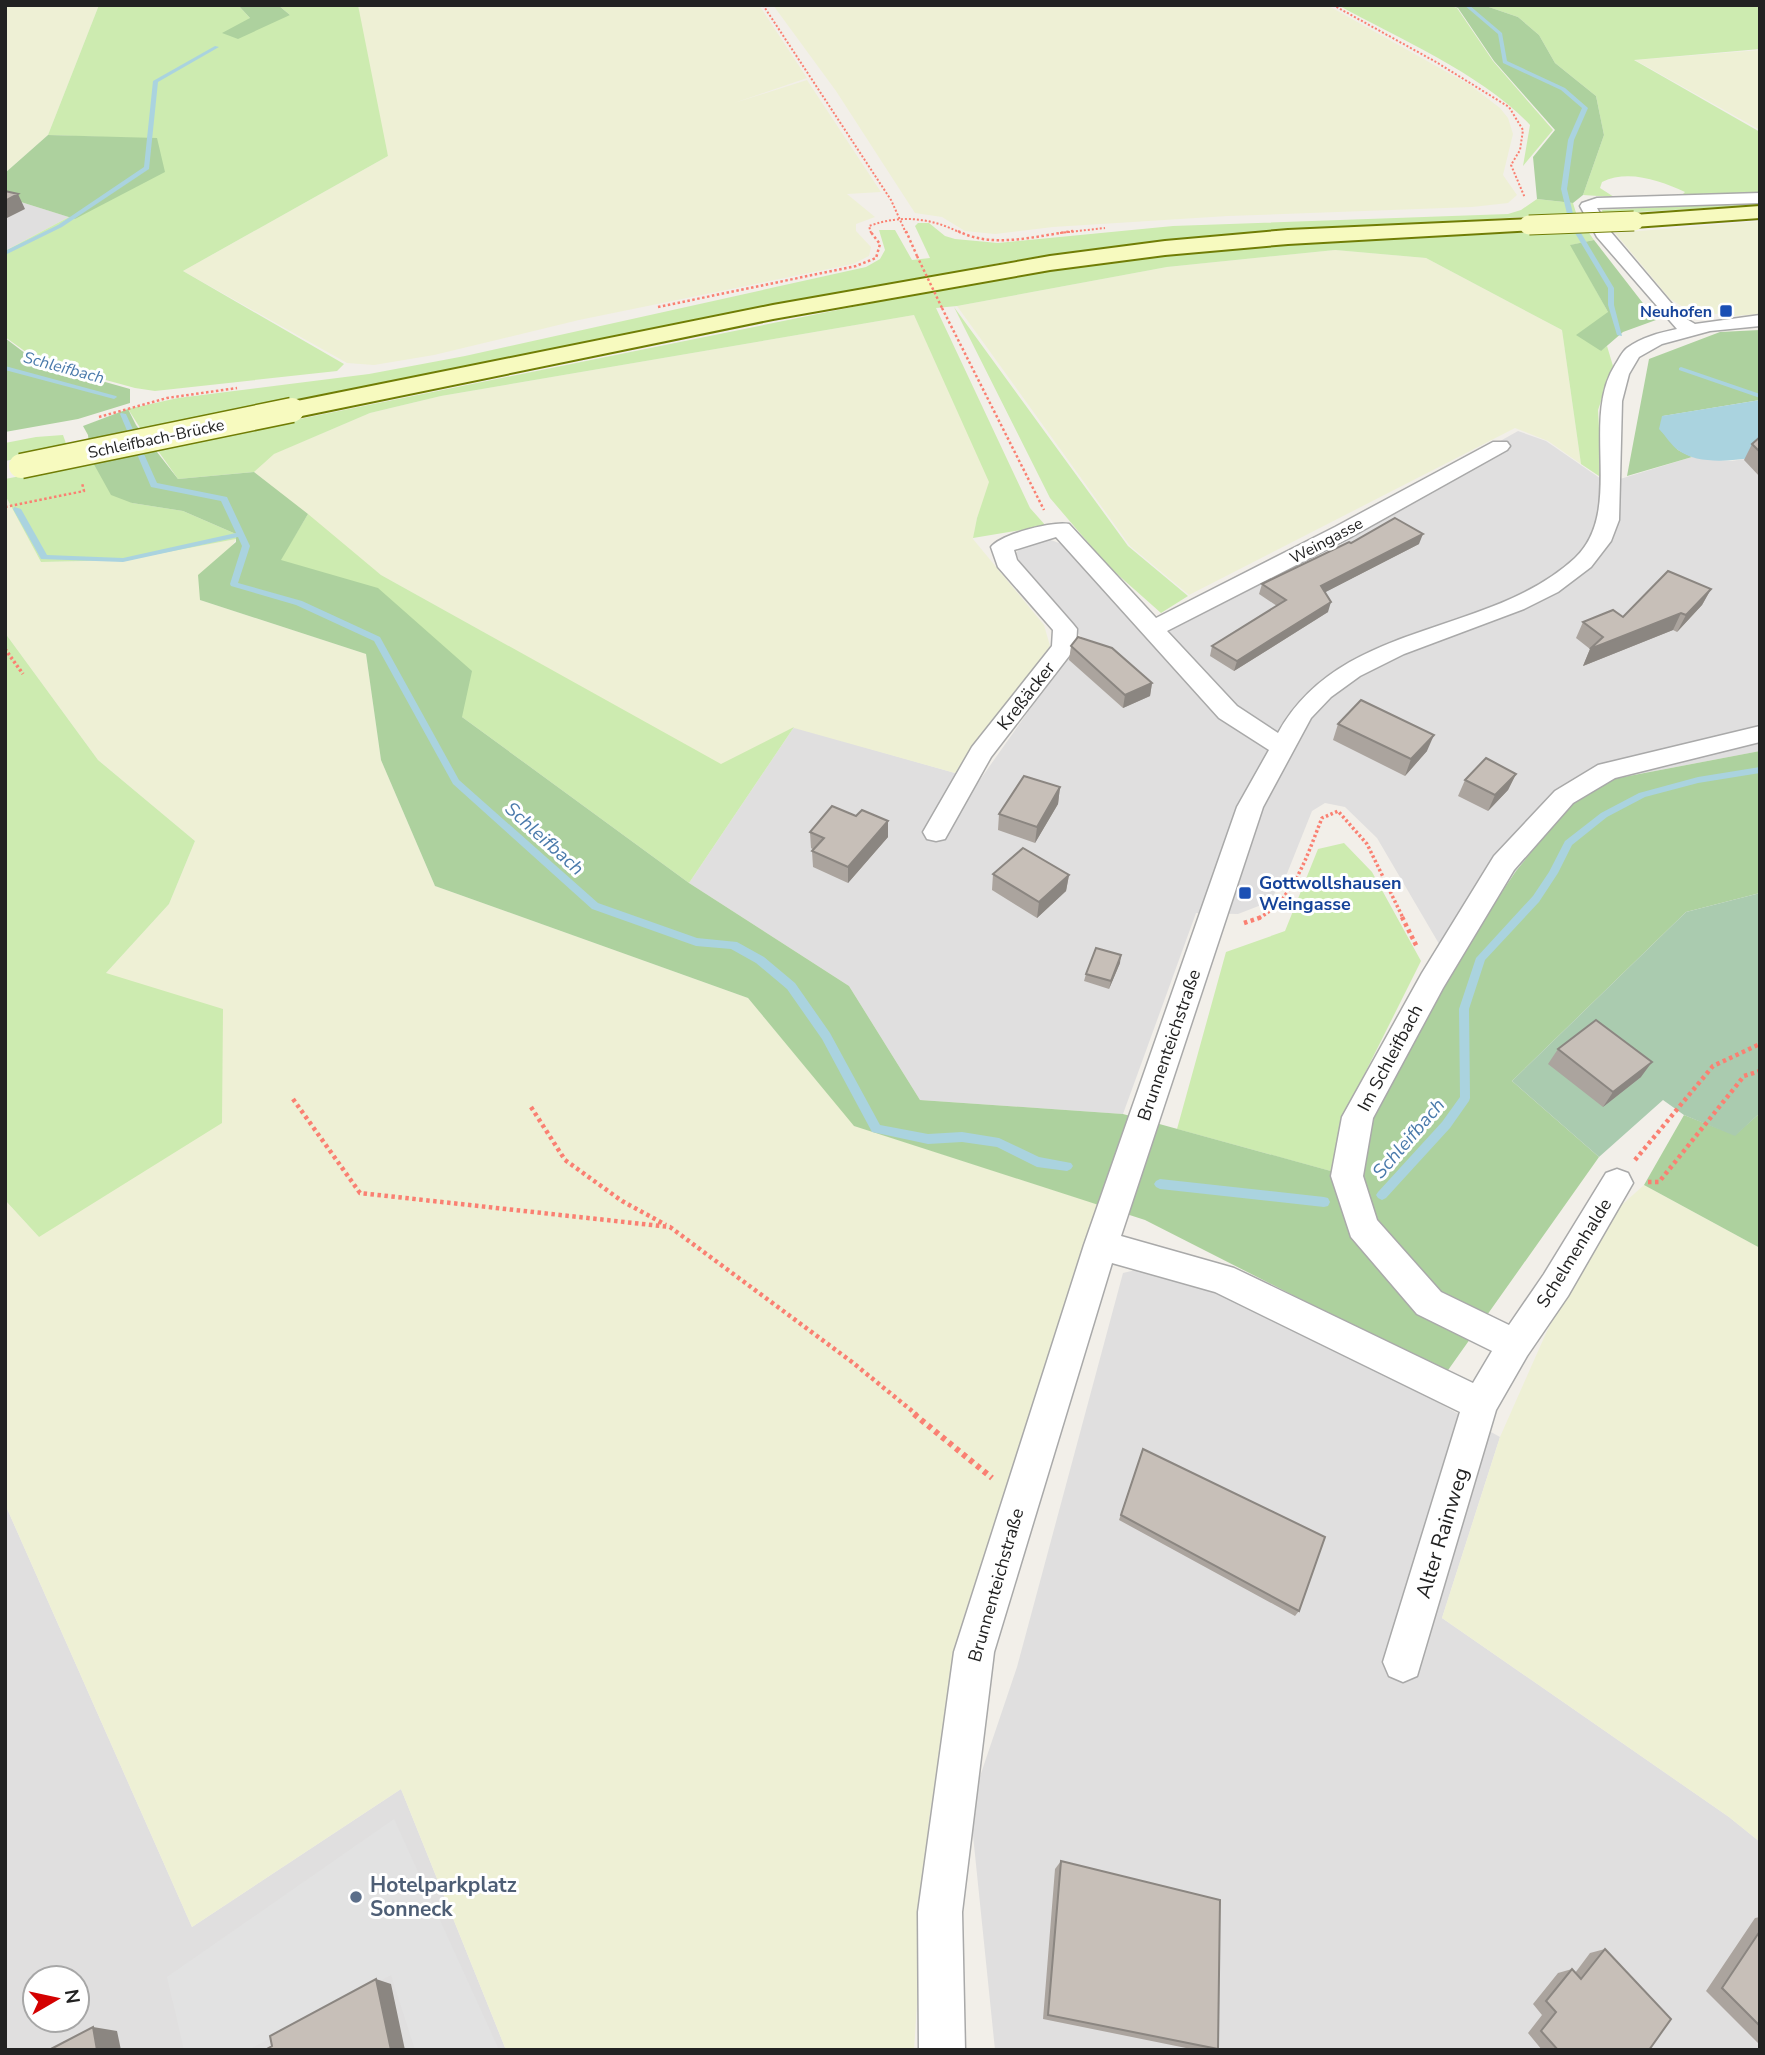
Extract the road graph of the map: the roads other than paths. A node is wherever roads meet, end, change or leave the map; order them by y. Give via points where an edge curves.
1 (1760, 198) edge
2 (1760, 212) edge
3 (1760, 320) edge
4 (1691, 330) junction
5 (1500, 446) dead end
6 (13, 468) edge
7 (1151, 630) junction
8 (1760, 734) edge
9 (1283, 747) junction
10 (936, 832) dead end
11 (1617, 1183) road end
12 (1101, 1245) junction
13 (1516, 1345) junction
14 (1480, 1404) junction
15 (1403, 1662) dead end
16 (942, 2050) edge

1 - 4 street via 1588,206 1604,233 1677,321
2 - 6 main road, Schleifbach-Brücke, bridge via 1274,238 1050,263 773,312
3 - 4 street, Brunnenteichstraße
4 - 9 street, Brunnenteichstraße via 1643,346 1619,374 1612,401 1608,520 1600,541 1583,562 1550,587 1516,604 1396,649 1352,671 1322,691 1301,714
5 - 7 street, Weingasse
7 - 9 street via 1228,712
7 - 10 street, Kreßäcker via 1061,529 1002,547 1006,562 1065,629 1064,647 981,753
8 - 13 street, Im Schleifbach via 1607,771 1564,797 1504,863 1432,981 1358,1117 1347,1175 1363,1227 1429,1303
9 - 12 street, Brunnenteichstraße via 1250,807
11 - 13 street, Schelmenhalde
12 - 14 street via 1222,1279
12 - 16 street, Brunnenteichstraße via 974,1652 940,1912
13 - 14 street
14 - 15 street, Alter Rainweg

